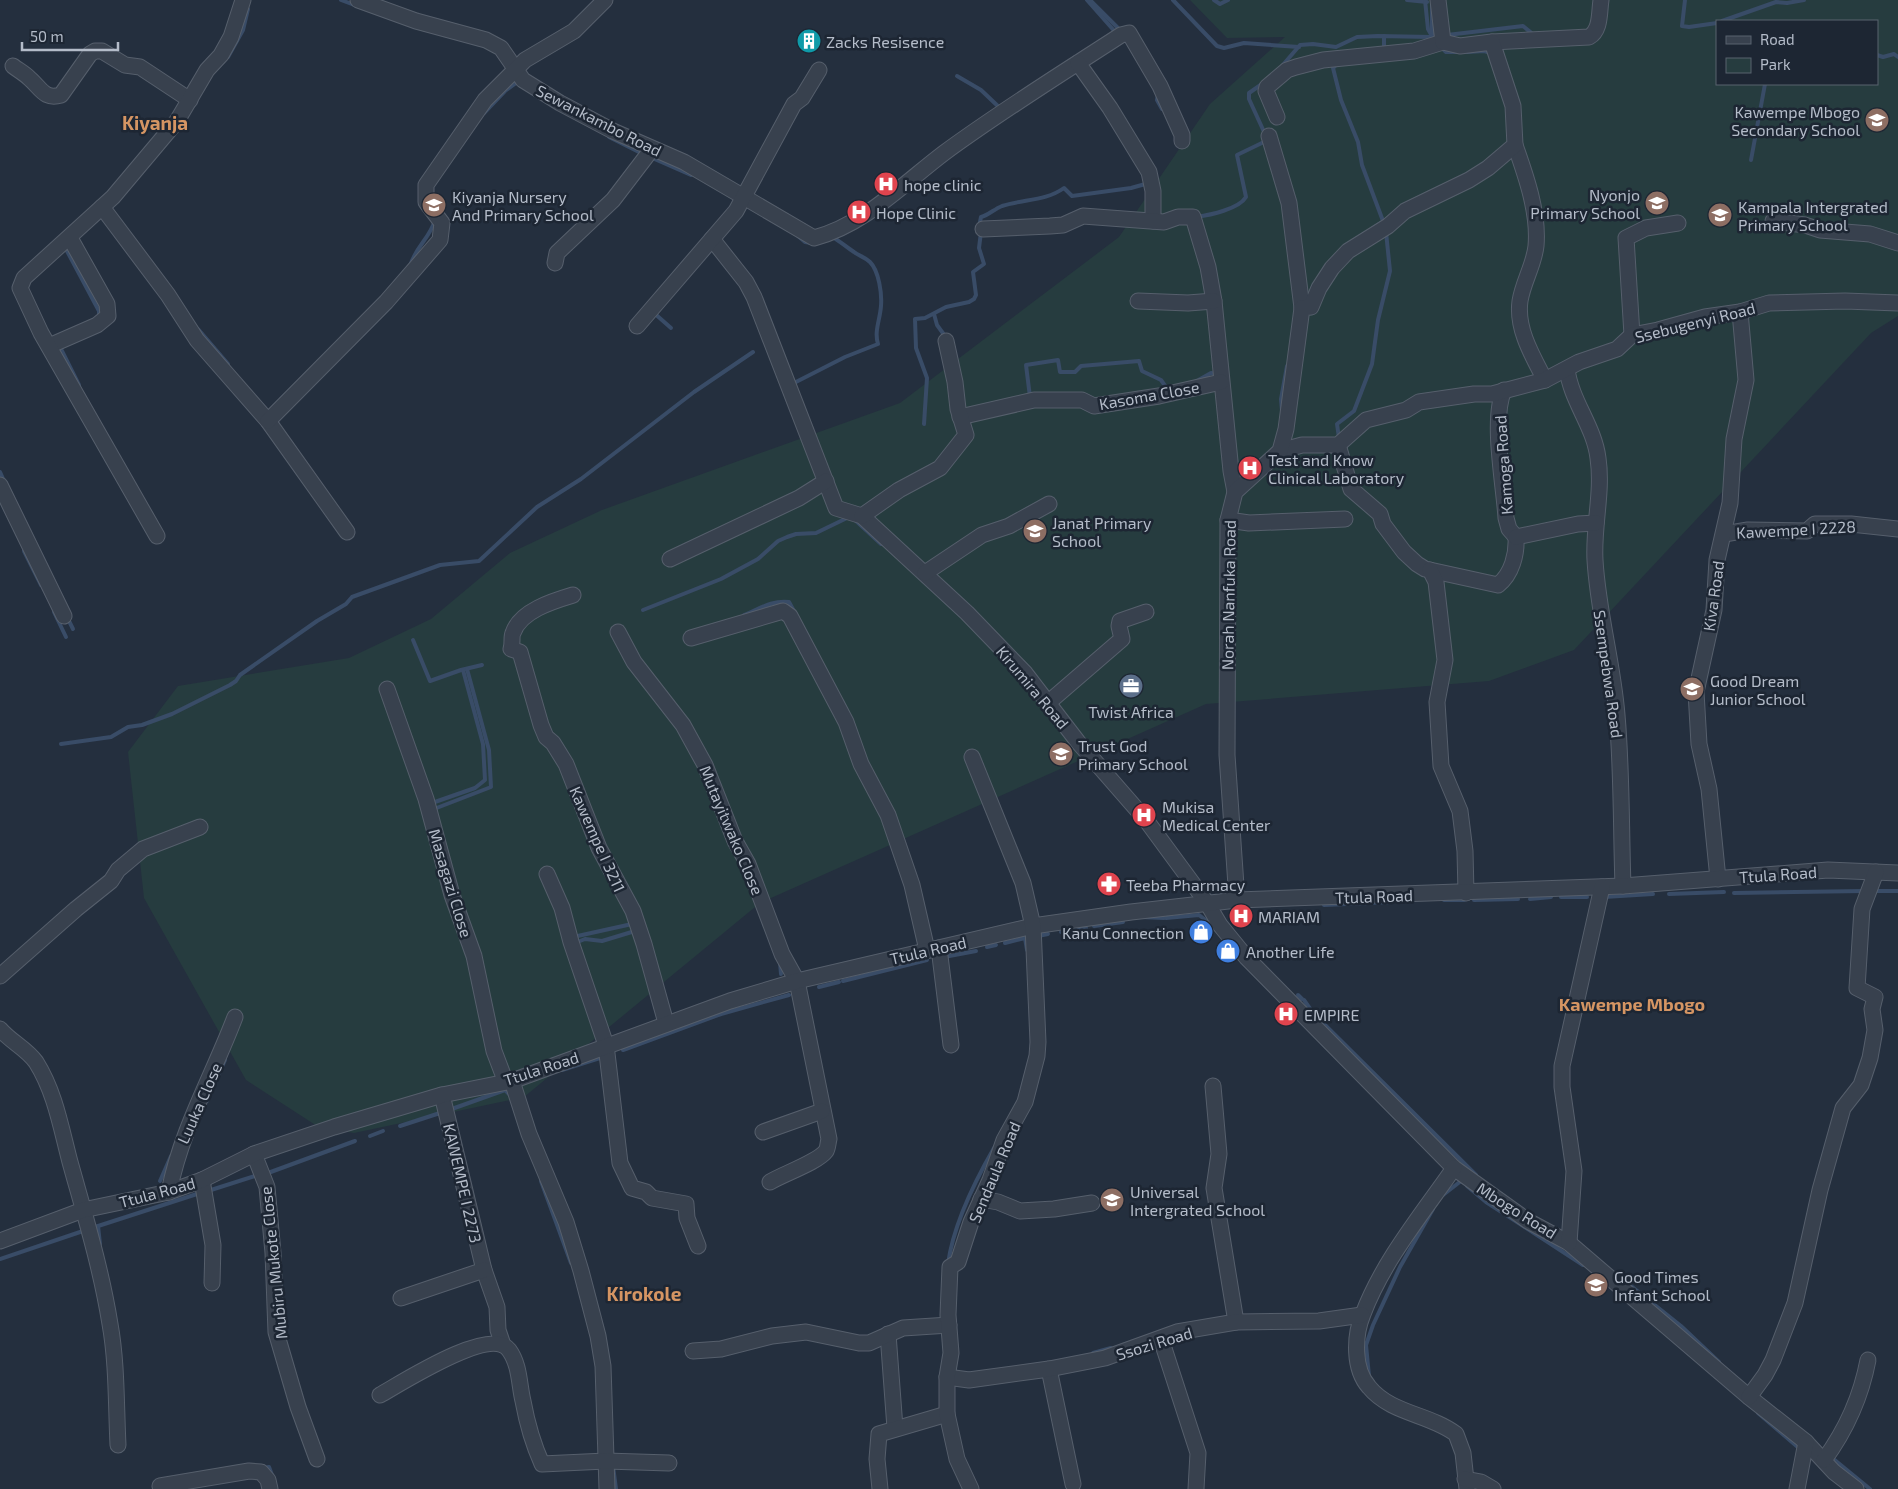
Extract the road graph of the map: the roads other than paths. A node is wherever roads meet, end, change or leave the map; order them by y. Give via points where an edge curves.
1 (243, 0) edge
2 (358, 0) edge
3 (605, 0) edge
4 (1438, 0) edge
5 (1601, 0) edge
6 (1443, 42) junction
7 (1492, 42) junction
8 (1078, 63) junction
9 (13, 66) dead end
10 (517, 69) junction
11 (819, 70) dead end
12 (188, 98) junction
13 (1277, 117) dead end
14 (1269, 136) dead end
15 (1182, 141) dead end
16 (1515, 145) junction
17 (652, 149) junction
18 (744, 197) junction
19 (102, 207) junction
20 (1154, 221) junction
21 (1773, 221) dead end
22 (1678, 223) dead end
23 (983, 229) dead end
24 (70, 238) junction
25 (712, 239) junction
26 (1898, 243) edge
27 (555, 262) dead end
28 (1138, 301) dead end
29 (1214, 301) junction
30 (1898, 303) edge
31 (1302, 308) junction
32 (1740, 312) junction
33 (637, 326) dead end
34 (1632, 335) junction
35 (946, 341) dead end
36 (50, 346) junction
37 (1566, 369) junction
38 (1545, 380) junction
39 (1221, 382) junction
40 (1504, 390) junction
41 (960, 416) junction
42 (268, 421) junction
43 (1338, 445) junction
44 (1280, 451) junction
45 (826, 481) junction
46 (0, 485) edge
47 (1235, 492) junction
48 (1049, 504) dead end
49 (862, 516) junction
50 (1345, 518) dead end
51 (1228, 520) junction
52 (1596, 523) junction
53 (1898, 530) edge
54 (347, 532) dead end
55 (1724, 534) junction
56 (157, 536) dead end
57 (1516, 537) junction
58 (670, 559) dead end
59 (1430, 570) junction
60 (924, 573) junction
61 (572, 595) dead end
62 (1146, 612) dead end
63 (64, 616) dead end
64 (618, 632) dead end
65 (691, 638) dead end
66 (387, 689) dead end
67 (1049, 702) junction
68 (972, 757) dead end
69 (200, 827) dead end
70 (1876, 872) junction
71 (1898, 873) edge
72 (547, 874) dead end
73 (1718, 879) junction
74 (1623, 886) junction
75 (1602, 887) junction
76 (1466, 893) junction
77 (1237, 900) junction
78 (1207, 903) junction
79 (1033, 926) junction
80 (933, 949) junction
81 (0, 976) edge
82 (797, 981) junction
83 (234, 1017) dead end
84 (666, 1023) junction
85 (0, 1029) edge
86 (606, 1045) junction
87 (951, 1045) dead end
88 (508, 1080) junction
89 (1212, 1086) dead end
90 (442, 1095) junction
91 (822, 1112) junction
92 (763, 1132) dead end
93 (254, 1154) junction
94 (1454, 1168) junction
95 (202, 1180) junction
96 (770, 1182) dead end
97 (169, 1192) junction
98 (981, 1199) junction
99 (1092, 1203) dead end
100 (84, 1210) junction
101 (0, 1242) edge
102 (1570, 1243) junction
103 (698, 1246) dead end
104 (484, 1270) junction
105 (212, 1283) dead end
106 (401, 1298) dead end
107 (1362, 1315) junction
108 (1236, 1322) junction
109 (949, 1325) junction
110 (888, 1334) junction
111 (1161, 1339) junction
112 (503, 1346) junction
113 (692, 1351) dead end
114 (1868, 1360) dead end
115 (1049, 1369) junction
116 (947, 1377) junction
117 (380, 1395) dead end
118 (1749, 1396) junction
119 (947, 1414) junction
120 (895, 1428) junction
121 (1806, 1442) junction
122 (118, 1445) dead end
123 (1827, 1457) junction
124 (317, 1459) dead end
125 (606, 1461) junction
126 (669, 1463) dead end
127 (1074, 1484) dead end
128 (1466, 1484) edge
129 (160, 1486) dead end
130 (270, 1489) edge
131 (607, 1489) edge
132 (880, 1489) edge
133 (971, 1489) edge
134 (1196, 1489) edge
135 (1493, 1489) edge
136 (1797, 1489) edge
137 (1856, 1489) edge

1 - 12 street via 231,37 221,55
2 - 10 street, Sewankambo Road via 416,21 486,40 501,48
3 - 10 street via 574,31 525,60
4 - 6 street
5 - 7 street via 1598,25 1595,34 1589,37
6 - 7 street via 1460,46
6 - 13 street via 1414,51 1323,60 1287,70 1266,91
7 - 16 street via 1513,106
8 - 15 street via 1128,33 1160,86
8 - 18 street, Sewankambo Road via 959,143 849,226 814,238
8 - 20 street via 1149,172
9 - 12 street via 45,96 53,98 62,95 90,54 102,52 124,65 140,67
10 - 17 street, Sewankambo Road via 523,80 560,103
10 - 42 street via 486,100 426,185 426,202 442,222 440,240 386,302
11 - 18 street via 802,98 794,104
12 - 19 street via 177,121 153,152
14 - 31 street via 1289,203
16 - 31 street via 1482,172 1405,211 1388,226 1348,251 1319,288 1311,308
16 - 38 street via 1532,199 1536,231 1534,252 1520,301 1521,317 1530,350
17 - 18 street, Sewankambo Road via 684,162
17 - 27 street via 613,200 557,254
18 - 25 street
19 - 24 street
19 - 42 street via 168,295 197,340
20 - 23 street via 1083,216 1062,225
20 - 29 street via 1193,217
21 - 26 street via 1805,224 1820,230 1870,234
22 - 34 street via 1646,228 1626,238
24 - 36 street via 24,278 20,288
24 - 36 street via 107,304 108,316 97,325
25 - 33 street
25 - 45 street via 754,297
28 - 29 street
29 - 39 street
30 - 32 street, Ssebugenyi Road via 1769,303
31 - 44 street via 1286,429
32 - 34 street, Ssebugenyi Road
32 - 55 street, Kiva Road via 1746,380 1734,440 1730,503
34 - 37 street, Ssebugenyi Road via 1617,349
35 - 41 street
36 - 56 street
37 - 38 street, Ssebugenyi Road
37 - 52 street, Ssempebwa Road via 1598,457
38 - 40 street, Ssebugenyi Road
39 - 41 street, Kasoma Close via 1094,406 1082,400 1034,400
39 - 47 street
40 - 43 street, Ssebugenyi Road via 1420,402 1406,410 1366,420
40 - 57 street, Kamoga Road via 1498,410 1506,518
41 - 49 street via 966,436 940,468
42 - 54 street
43 - 44 street via 1302,445
43 - 59 street via 1351,489 1380,514 1383,524 1404,552
44 - 47 street
45 - 49 street via 836,508
45 - 58 street via 799,498
46 - 63 street
47 - 51 street, Norah Nanfuka Road
48 - 60 street via 1009,526 982,535
49 - 60 street, Kirumira Road
50 - 51 street via 1249,523
51 - 77 street, Norah Nanfuka Road via 1227,755
52 - 57 street
52 - 74 street, Ssempebwa Road via 1595,560 1600,612 1617,714
53 - 55 street, Kawempe I 2228 via 1851,524 1815,524 1807,531 1748,530
55 - 73 street, Kiva Road via 1717,560 1714,610 1696,692 1699,744 1710,790
57 - 59 street via 1508,574 1498,585
59 - 76 street via 1436,582 1445,660 1437,702 1442,766 1460,811 1465,844
60 - 67 street, Kirumira Road via 1025,673
61 - 84 street, Kawempe I 3211 via 540,608 520,622 512,633 511,648 520,652 523,658 546,737 566,764 599,848 633,911
62 - 67 street via 1120,621 1118,626 1122,639
64 - 82 street, Mutayitwako Close via 651,687 683,726 704,765 748,864 782,954
65 - 80 street via 751,622 773,612 783,611 790,616 846,722 861,764 888,815
66 - 88 street, Masagazi Close via 426,800 452,895 474,956 494,1051
67 - 78 street, Kirumira Road via 1078,742 1146,820
68 - 79 street, Sendaula Road via 1023,883
69 - 81 street via 143,849 118,870 111,881
70 - 71 street, Ttula Road
70 - 73 street, Ttula Road via 1828,870
70 - 118 street via 1862,909 1856,970 1856,988 1875,997 1872,1009 1876,1021 1874,1042 1861,1085 1843,1108 1820,1190 1802,1281 1790,1318 1765,1375
72 - 86 street via 562,908
73 - 74 street, Ttula Road
74 - 75 street, Ttula Road
75 - 76 street, Ttula Road
75 - 102 street via 1562,1066 1574,1171
76 - 77 street, Ttula Road
77 - 78 street, Ttula Road
78 - 79 street, Ttula Road
78 - 94 street, Mbogo Road via 1246,957
79 - 80 street, Ttula Road
79 - 98 street, Sendaula Road via 1037,1056 1025,1102 1004,1140
80 - 82 street, Ttula Road
80 - 87 street
82 - 84 street, Ttula Road
82 - 91 street, Mutayitwako Close
83 - 97 street, Luuka Close via 182,1140
84 - 86 street, Ttula Road
85 - 100 street via 9,1039 25,1048 46,1080
86 - 88 street, Ttula Road
86 - 103 street via 620,1163 632,1188 646,1192 652,1198 686,1204 687,1218
88 - 90 street, Ttula Road
88 - 125 street, Masagazi Close via 566,1222 598,1336 604,1366
89 - 108 street via 1219,1154 1214,1188
90 - 93 street, Ttula Road
90 - 104 street, KAWEMPE I 2273
91 - 92 street
91 - 96 street, Mutayitwako Close via 829,1139 826,1150 814,1161
93 - 95 street, Ttula Road
93 - 124 street, Mubiru Mukote Close via 267,1187 276,1332
94 - 102 street, Mbogo Road via 1528,1221
94 - 107 street via 1388,1265
95 - 97 street, Ttula Road
95 - 105 street via 213,1245
97 - 100 street, Ttula Road
98 - 99 street via 1020,1211 1054,1210
98 - 109 street, Sendaula Road via 958,1262 950,1268
100 - 101 street, Ttula Road
100 - 122 street via 96,1250 111,1325
102 - 118 street, Mbogo Road
104 - 106 street
104 - 112 street, KAWEMPE I 2273 via 497,1307 498,1330
107 - 108 street, Ssozi Road via 1320,1322
107 - 128 street via 1357,1359 1361,1376 1382,1398 1456,1434
108 - 111 street, Ssozi Road via 1177,1332
109 - 110 street via 913,1326
109 - 116 street, Sendaula Road via 951,1353
110 - 113 street via 869,1343 859,1343 806,1332
110 - 120 street
111 - 115 street, Ssozi Road via 1105,1358
111 - 134 street via 1198,1453
112 - 117 street via 483,1345 456,1353
112 - 125 street, KAWEMPE I 2273 via 508,1349 520,1378 535,1450 542,1464
114 - 123 street via 1850,1418
115 - 116 street, Ssozi Road via 969,1380
115 - 127 street
116 - 119 street, Sendaula Road
118 - 121 street, Mbogo Road
119 - 120 street
119 - 133 street, Sendaula Road via 957,1459
120 - 132 street via 879,1434 877,1438
121 - 123 street, Mbogo Road
121 - 136 street
123 - 137 street, Mbogo Road via 1834,1472
125 - 126 street
125 - 131 street, Masagazi Close
128 - 135 street via 1481,1482
129 - 130 street via 261,1472

